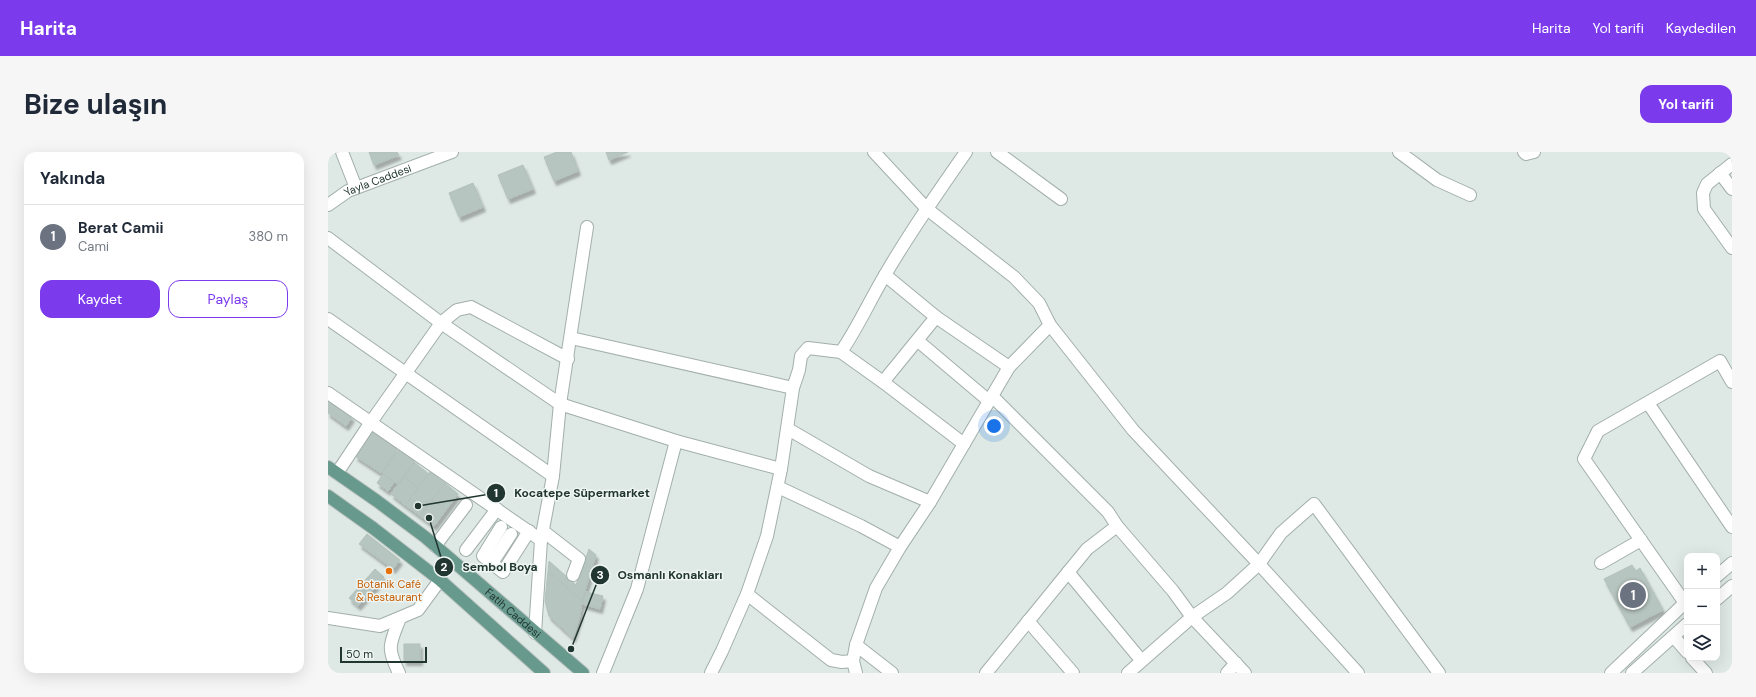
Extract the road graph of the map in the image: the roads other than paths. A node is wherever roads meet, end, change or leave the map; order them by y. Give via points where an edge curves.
1 (342, 152) edge
2 (452, 152) edge
3 (874, 152) edge
4 (966, 152) edge
5 (997, 152) edge
6 (1400, 152) edge
7 (1524, 152) edge
8 (1534, 152) edge
9 (1732, 164) edge
10 (1720, 173) junction
11 (356, 188) junction
12 (1732, 189) edge
13 (1470, 195) dead end
14 (1061, 199) dead end
15 (328, 205) edge
16 (926, 209) junction
17 (587, 227) dead end
18 (328, 238) edge
19 (1732, 248) edge
20 (885, 275) junction
21 (936, 317) junction
22 (328, 319) edge
23 (441, 323) junction
24 (1050, 325) junction
25 (571, 338) junction
26 (918, 341) junction
27 (842, 352) junction
28 (568, 359) junction
29 (1009, 367) junction
30 (406, 373) junction
31 (883, 382) junction
32 (1732, 382) edge
33 (793, 388) junction
34 (328, 393) edge
35 (990, 399) junction
36 (1648, 403) junction
37 (560, 404) junction
38 (371, 422) junction
39 (788, 429) junction
40 (676, 441) junction
41 (964, 444) junction
42 (781, 469) junction
43 (332, 470) edge
44 (553, 476) junction
45 (778, 487) junction
46 (328, 496) edge
47 (930, 502) junction
48 (466, 505) dead end
49 (498, 509) junction
50 (1117, 526) junction
51 (1732, 527) edge
52 (506, 530) dead end
53 (529, 531) junction
54 (542, 535) junction
55 (1641, 540) junction
56 (435, 546) junction
57 (900, 547) junction
58 (466, 550) dead end
59 (1601, 563) dead end
60 (1259, 564) junction
61 (1724, 570) edge
62 (1068, 572) junction
63 (573, 574) dead end
64 (440, 580) junction
65 (1732, 580) edge
66 (1732, 586) edge
67 (747, 594) junction
68 (1720, 596) edge
69 (1684, 599) edge
70 (1684, 604) edge
71 (1192, 617) junction
72 (328, 618) edge
73 (400, 618) junction
74 (1028, 622) junction
75 (1686, 625) edge
76 (535, 633) junction
77 (1674, 637) junction
78 (856, 645) junction
79 (1684, 649) edge
80 (1141, 660) junction
81 (1695, 661) edge
82 (1236, 663) junction
83 (855, 667) edge
84 (989, 672) edge
85 (398, 673) edge
86 (544, 673) edge
87 (583, 673) edge
88 (603, 673) edge
89 (710, 673) edge
90 (892, 673) edge
91 (1073, 673) edge
92 (1128, 673) edge
93 (1227, 673) edge
94 (1245, 673) edge
95 (1358, 673) edge
96 (1439, 673) edge
97 (1611, 673) edge
98 (1632, 673) edge
99 (1706, 673) edge

1 - 11 street
2 - 11 street, Yayla Caddesi
3 - 16 street
4 - 16 street
5 - 14 street
6 - 13 street via 1436,180
7 - 8 street
9 - 10 street
10 - 12 street
10 - 19 street via 1707,184 1703,193 1704,209
11 - 15 street, Yayla Caddesi
16 - 20 street
16 - 24 street via 1014,277 1039,303
17 - 25 street
18 - 23 street
20 - 21 street
20 - 27 street
21 - 26 street
21 - 29 street
22 - 30 street
23 - 28 street via 457,310 471,307
23 - 30 street
23 - 37 street
24 - 29 street
24 - 60 street via 1133,430
25 - 28 street
25 - 33 street
26 - 31 street
26 - 35 street
27 - 31 street
27 - 33 street via 808,348 801,356
28 - 37 street
29 - 35 street
30 - 38 street
30 - 44 street
31 - 41 street
32 - 36 street via 1720,361
33 - 39 street
34 - 38 street
35 - 41 street
35 - 50 street via 1108,512
36 - 51 street
36 - 55 street via 1598,431 1584,459
37 - 40 street
37 - 44 street
38 - 43 street
38 - 49 street
39 - 42 street
39 - 47 street via 869,476
40 - 42 street
40 - 88 street via 637,589
41 - 47 street
42 - 45 street
43 - 56 main road, Fatih Caddesi
44 - 54 street
45 - 57 street
45 - 67 street via 767,536
46 - 64 main road, Fatih Caddesi
47 - 57 street
48 - 56 street
49 - 53 street
49 - 58 street
50 - 62 street via 1087,549
50 - 71 street
52 - 53 street via 492,563 504,572
53 - 54 street
54 - 63 street via 579,559
54 - 76 street
55 - 59 street
55 - 69 street
56 - 76 main road, Fatih Caddesi
57 - 78 street via 876,588
60 - 71 street via 1227,593
60 - 95 street
60 - 96 street via 1282,533 1314,504
61 - 65 street
62 - 74 street
62 - 80 street
64 - 73 street via 418,610
64 - 86 main road, Fatih Caddesi
66 - 68 street
67 - 83 street via 831,660
67 - 89 street
70 - 97 street
71 - 80 street
71 - 82 street
72 - 73 street via 380,626
73 - 85 street via 390,651
74 - 84 street
74 - 91 street
75 - 77 street
76 - 87 main road, Fatih Caddesi
77 - 79 street
77 - 98 street
78 - 83 street
78 - 90 street
80 - 92 street
81 - 99 street
82 - 93 street
82 - 94 street

